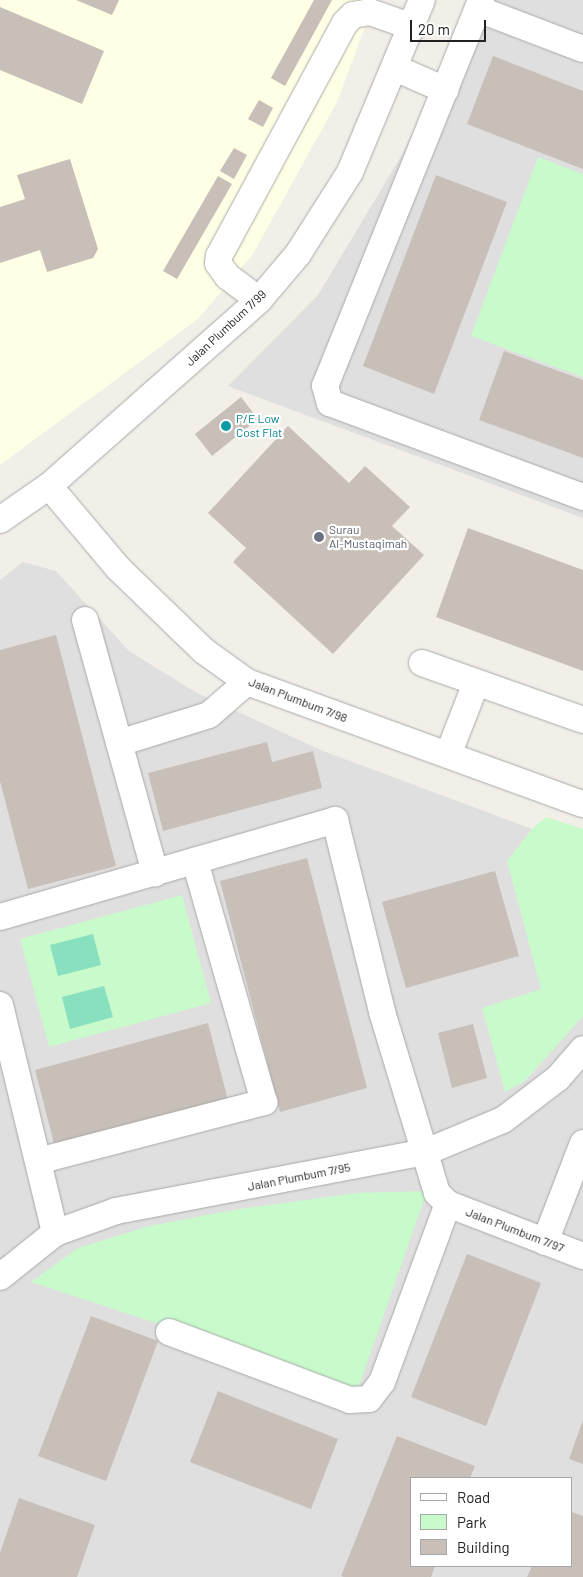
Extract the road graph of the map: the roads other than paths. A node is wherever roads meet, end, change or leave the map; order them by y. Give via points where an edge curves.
1 (422, 0) edge
2 (479, 4) edge
3 (413, 27) junction
4 (583, 48) edge
5 (395, 68) junction
6 (445, 90) junction
7 (259, 300) junction
8 (49, 486) junction
9 (583, 497) edge
10 (0, 520) edge
11 (85, 620) dead end
12 (422, 663) dead end
13 (247, 682) junction
14 (476, 683) junction
15 (583, 720) edge
16 (119, 743) junction
17 (448, 755) junction
18 (583, 804) edge
19 (195, 861) junction
20 (155, 873) junction
21 (0, 917) edge
22 (0, 1005) edge
23 (583, 1048) edge
24 (583, 1143) edge
25 (426, 1152) junction
26 (38, 1161) junction
27 (448, 1204) junction
28 (55, 1233) junction
29 (545, 1242) junction
30 (583, 1256) edge
31 (0, 1277) edge
32 (169, 1332) dead end

1 - 3 street, Jalan Plumbum 7/99
2 - 4 street
2 - 6 street
3 - 5 street, Jalan Plumbum 7/99
3 - 7 street via 370,12 353,15 345,24 219,256 218,264 228,277
5 - 6 street
5 - 7 street, Jalan Plumbum 7/99 via 350,172 298,254
6 - 9 street via 325,386 330,402
7 - 8 street, Jalan Plumbum 7/99
8 - 10 street, Jalan Plumbum 7/99
8 - 13 street, Jalan Plumbum 7/98 via 118,568 204,651
11 - 16 street
12 - 14 street
13 - 16 street via 209,715
13 - 17 street, Jalan Plumbum 7/98
14 - 15 street
14 - 17 street
16 - 20 street
17 - 18 street, Jalan Plumbum 7/98
19 - 20 street
19 - 25 street via 335,820 382,1012
19 - 26 street via 264,1102
20 - 21 street
22 - 26 street
23 - 25 street, Jalan Plumbum 7/95 via 558,1078 503,1120
24 - 29 street
25 - 27 street via 437,1193
25 - 28 street, Jalan Plumbum 7/95 via 116,1211
26 - 28 street
27 - 29 street, Jalan Plumbum 7/97
27 - 32 street via 382,1382 369,1399 350,1400
28 - 31 street, Jalan Plumbum 7/95
29 - 30 street, Jalan Plumbum 7/97

